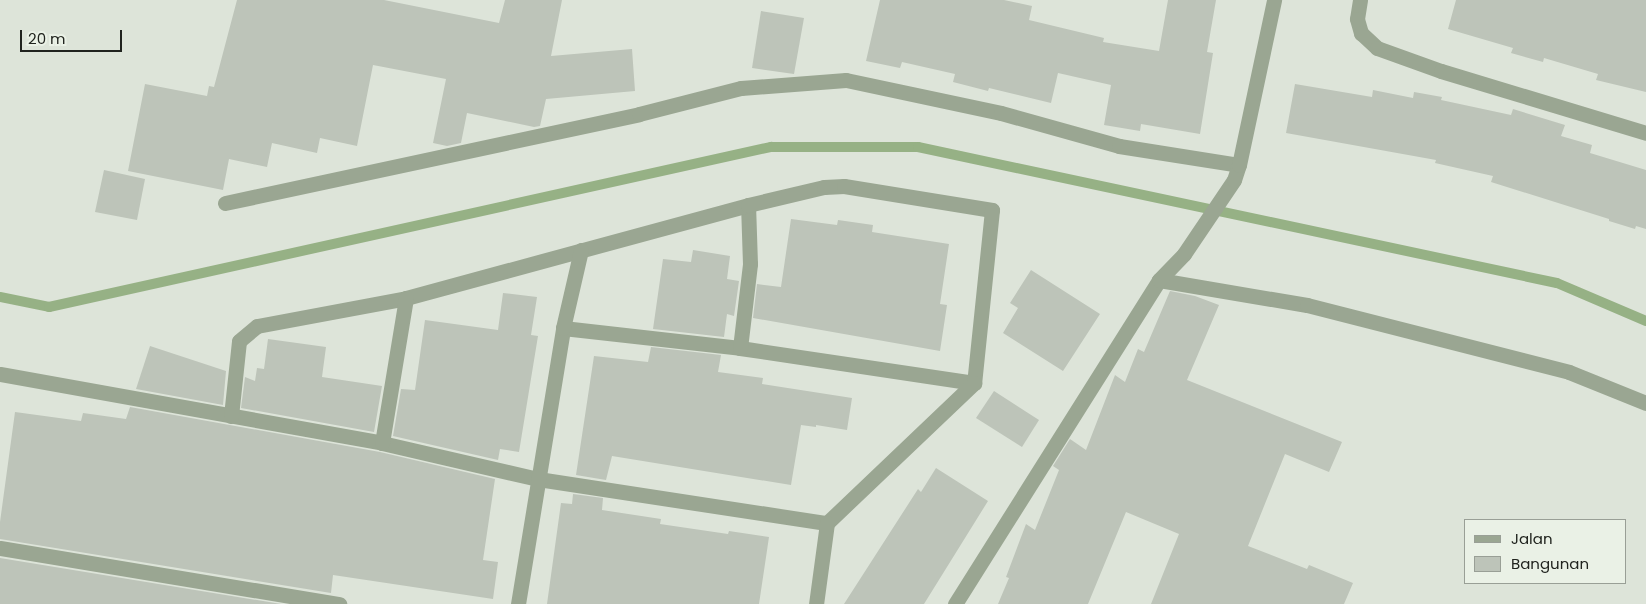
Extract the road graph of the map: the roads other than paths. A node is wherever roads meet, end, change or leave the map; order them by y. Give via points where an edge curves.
1 (1274, 0) edge
2 (1360, 0) edge
3 (1646, 133) edge
4 (1240, 165) junction
5 (225, 203) dead end
6 (748, 205) junction
7 (581, 250) junction
8 (1159, 280) junction
9 (406, 298) junction
10 (563, 328) junction
11 (740, 348) junction
12 (0, 374) edge
13 (974, 383) junction
14 (1646, 403) edge
15 (230, 416) junction
16 (382, 443) junction
17 (538, 479) junction
18 (827, 523) junction
19 (0, 548) edge
20 (339, 604) edge
21 (518, 604) edge
22 (816, 604) edge
23 (955, 604) edge

1 - 4 street
2 - 3 street via 1357,19 1361,33 1377,48 1441,71
4 - 5 street via 1119,146 1001,113 846,80 741,88 639,114
4 - 8 street via 1234,180 1184,254
6 - 7 street
6 - 11 street via 750,259
6 - 13 street via 824,187 844,186 992,210
7 - 9 street
7 - 10 street
8 - 14 street via 1316,308 1569,372
8 - 23 street
9 - 15 street via 257,326 238,340
9 - 16 street
10 - 11 street
10 - 17 street
11 - 13 street
12 - 15 street
13 - 18 street
15 - 16 street
16 - 17 street
17 - 18 street
17 - 21 street
18 - 22 street
19 - 20 street

